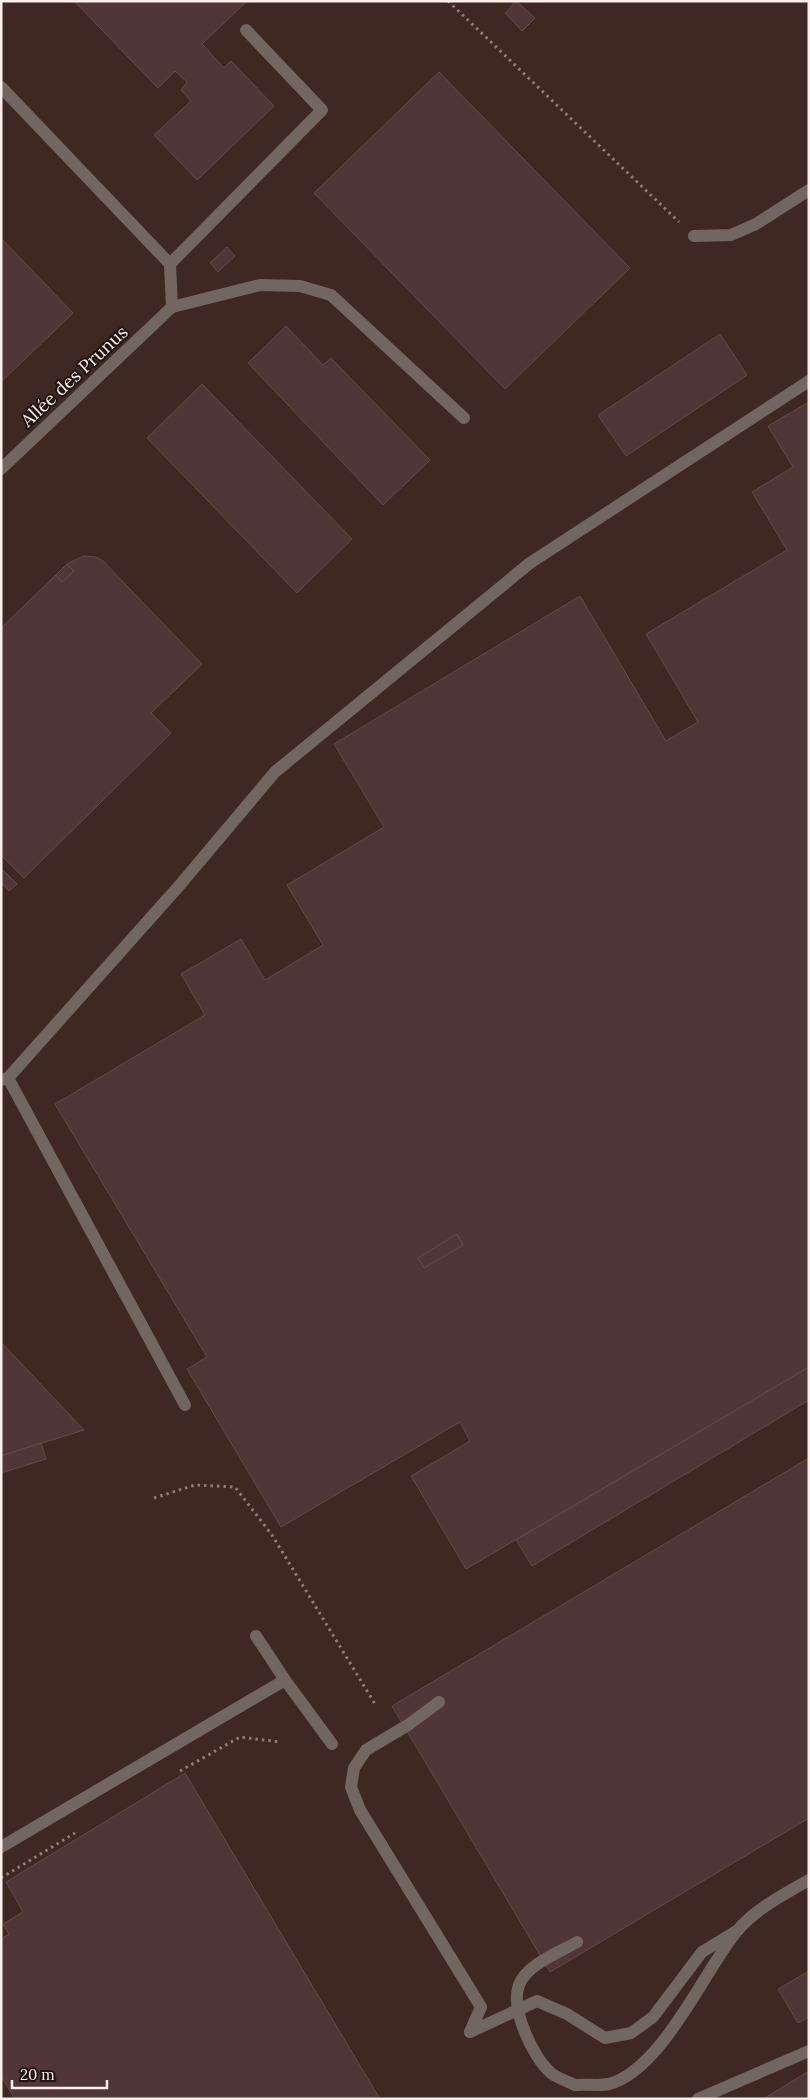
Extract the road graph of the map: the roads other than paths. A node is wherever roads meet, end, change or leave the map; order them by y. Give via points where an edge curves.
1 (246, 30) dead end
2 (1, 87) edge
3 (809, 190) edge
4 (694, 236) road end
5 (170, 264) junction
6 (172, 308) junction
7 (809, 381) edge
8 (464, 418) dead end
9 (1, 469) edge
10 (4, 1079) edge
11 (185, 1405) dead end
12 (256, 1636) dead end
13 (285, 1680) junction
14 (438, 1702) dead end
15 (332, 1744) dead end
16 (1, 1847) edge
17 (809, 1880) edge
18 (738, 1930) junction
19 (577, 1942) dead end
20 (809, 2051) edge
21 (698, 2099) edge

1 - 5 street via 322,110
2 - 5 street
3 - 4 street via 756,224 731,235
5 - 6 street
6 - 8 street via 260,285 300,286 331,295
6 - 9 street, Allée des Prunus
7 - 10 street via 530,563 275,772 179,886
10 - 11 street
12 - 13 street
13 - 15 street
13 - 16 street
14 - 18 street via 366,1750 354,1768 351,1787 360,1810 481,2007 470,2032 537,2001 567,2014 605,2038 631,2033 653,2017 702,1952
17 - 18 street via 764,1908
18 - 19 street, bridge via 655,2053 635,2070 610,2084 575,2085 551,2073 541,2061 516,2008 519,1985 531,1969
20 - 21 street

